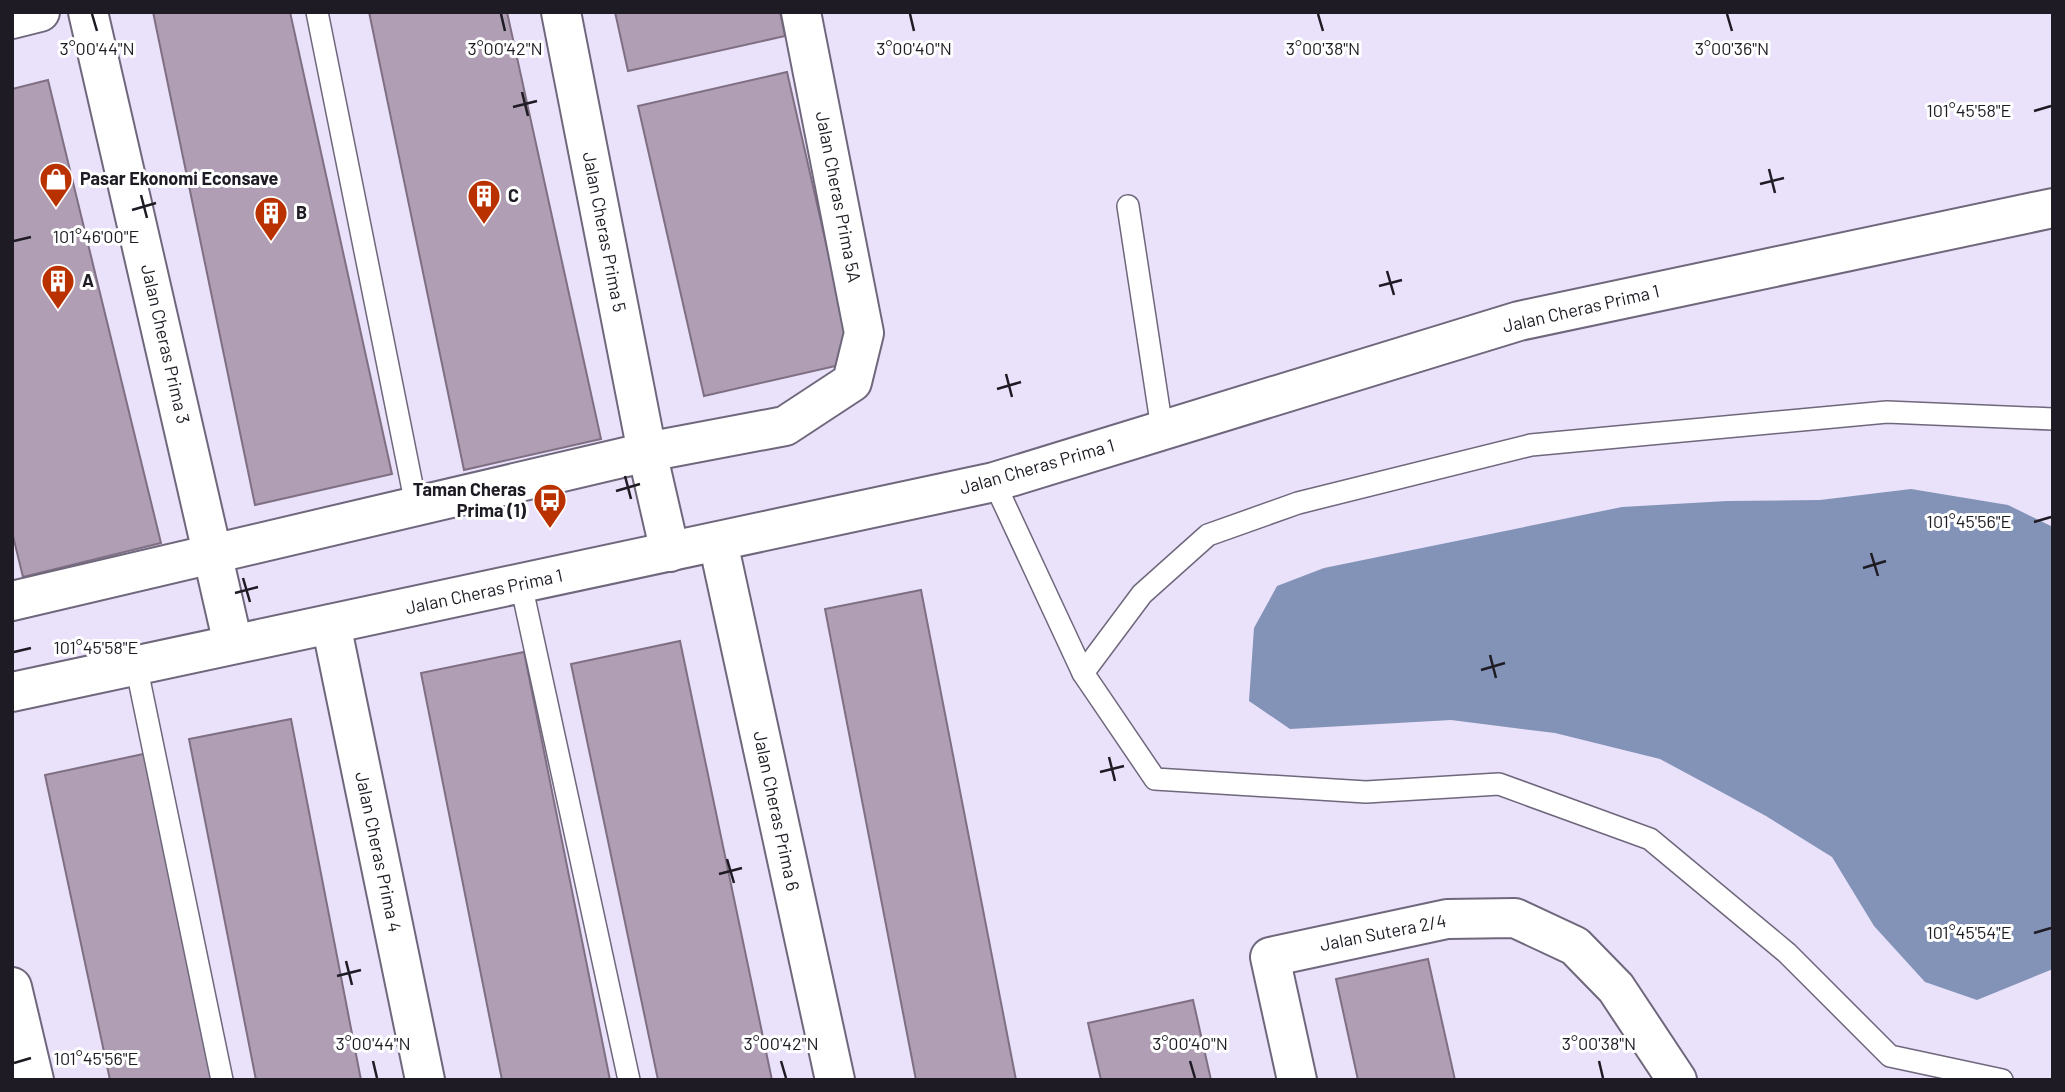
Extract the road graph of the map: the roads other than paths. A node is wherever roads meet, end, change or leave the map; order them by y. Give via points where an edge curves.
1 (40, 12) edge
2 (88, 12) edge
3 (317, 12) edge
4 (561, 12) edge
5 (801, 12) edge
6 (12, 19) edge
7 (1128, 206) dead end
8 (2053, 208) edge
9 (2053, 419) edge
10 (1162, 429) junction
11 (647, 452) junction
12 (994, 482) junction
13 (416, 505) junction
14 (718, 542) junction
15 (670, 552) junction
16 (212, 553) junction
17 (521, 584) junction
18 (12, 601) edge
19 (331, 624) junction
20 (233, 645) junction
21 (136, 665) junction
22 (1083, 673) junction
23 (12, 692) edge
24 (12, 987) edge
25 (34, 1080) edge
26 (222, 1080) edge
27 (425, 1080) edge
28 (629, 1080) edge
29 (835, 1080) edge
30 (1297, 1080) edge
31 (1677, 1080) edge
32 (2002, 1080) edge

1 - 6 street
2 - 16 street, Jalan Cheras Prima 3
3 - 13 lane
4 - 11 street, Jalan Cheras Prima 5
5 - 11 street, Jalan Cheras Prima 5A via 864,333 852,382 785,426
7 - 10 lane
8 - 10 street, Jalan Cheras Prima 1 via 1520,321
9 - 22 lane via 1887,412 1531,445 1298,503 1208,535 1142,594
10 - 12 street, Jalan Cheras Prima 1
11 - 13 street
11 - 15 street, Jalan Cheras Prima 5
12 - 14 street, Jalan Cheras Prima 1
12 - 22 lane
13 - 16 street
14 - 15 street, Jalan Cheras Prima 1
14 - 29 street, Jalan Cheras Prima 6
15 - 17 street, Jalan Cheras Prima 1
16 - 18 street
16 - 20 street, Jalan Cheras Prima 3
17 - 19 street, Jalan Cheras Prima 1
17 - 28 lane
19 - 20 street, Jalan Cheras Prima 1
19 - 27 street, Jalan Cheras Prima 4
20 - 21 street, Jalan Cheras Prima 1
21 - 23 street, Jalan Cheras Prima 1
21 - 26 lane
22 - 32 lane via 1155,779 1366,792 1499,785 1650,839 1787,953 1890,1056
24 - 25 street
30 - 31 street, Jalan Sutera 2/4 via 1270,957 1447,919 1516,918 1575,946 1616,988

